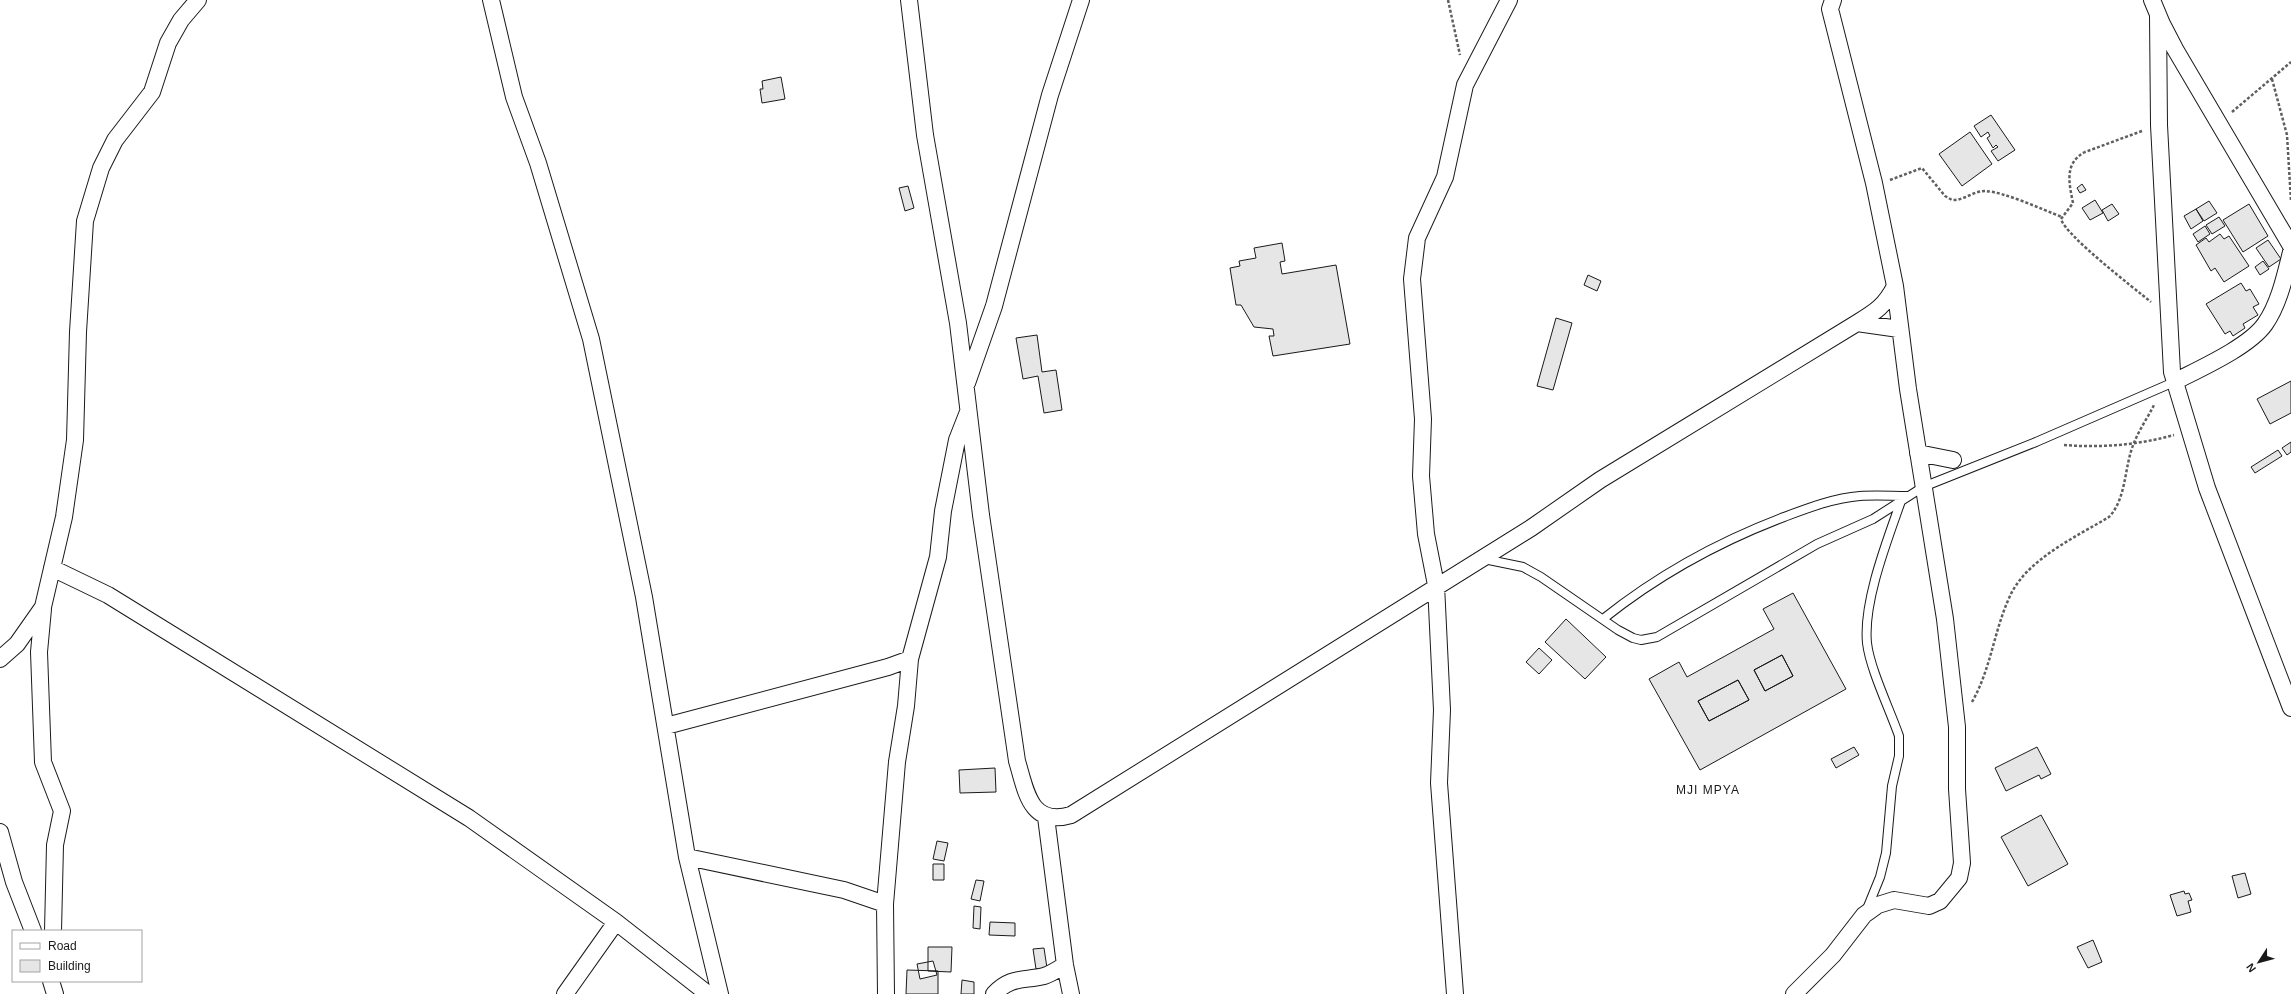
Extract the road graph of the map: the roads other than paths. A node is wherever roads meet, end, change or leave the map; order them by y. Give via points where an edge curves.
1 (198, 0) edge
2 (491, 0) edge
3 (909, 0) edge
4 (1081, 0) edge
5 (1509, 0) edge
6 (1833, 0) edge
7 (2152, 0) edge
8 (2158, 16) junction
9 (2291, 246) edge
10 (2291, 252) edge
11 (1895, 286) junction
12 (1858, 323) junction
13 (1899, 329) junction
14 (2169, 384) junction
15 (965, 386) junction
16 (968, 411) junction
17 (1918, 453) junction
18 (1953, 460) dead end
19 (1923, 487) junction
20 (1909, 496) junction
21 (1901, 501) junction
22 (1481, 559) junction
23 (52, 568) junction
24 (1436, 585) junction
25 (43, 607) junction
26 (1603, 619) junction
27 (910, 658) junction
28 (0, 659) edge
29 (2291, 708) edge
30 (666, 726) junction
31 (1046, 817) junction
32 (0, 832) edge
33 (687, 857) junction
34 (885, 904) junction
35 (1864, 915) junction
36 (616, 922) junction
37 (33, 930) edge
38 (53, 930) edge
39 (1065, 965) junction
40 (51, 982) edge
41 (55, 994) edge
42 (565, 994) edge
43 (708, 994) edge
44 (720, 994) edge
45 (886, 994) edge
46 (994, 994) edge
47 (1071, 994) edge
48 (1456, 994) edge
49 (1794, 994) edge

1 - 23 street via 181,20 168,43 152,92 115,140 101,168 85,221 74,440 64,517
2 - 30 street via 514,97 538,163 591,339 644,597
3 - 15 street via 925,135 958,323
4 - 15 street via 1050,95 994,306
5 - 24 street via 1465,85 1445,177 1417,238 1412,278 1422,411 1421,476 1426,534
6 - 11 street via 1830,9 1874,183
7 - 8 street
8 - 9 street via 2218,124 2245,165
8 - 14 street via 2159,125
10 - 14 street via 2272,314 2261,330 2230,352
11 - 12 street via 1888,300 1879,309
11 - 13 street
12 - 13 street
12 - 22 street via 1600,480
13 - 17 street
14 - 19 lane via 2036,442
14 - 29 street via 2190,430 2206,488
15 - 16 street
16 - 27 street via 957,440 943,511 938,557
16 - 31 street via 1017,761 1027,796 1034,808
17 - 18 street
17 - 19 street
19 - 20 lane
19 - 35 street via 1945,618 1957,727 1957,788 1962,863 1959,878 1940,901 1929,906 1894,900 1878,905
20 - 21 lane
20 - 26 lane via 1859,496 1832,501 1738,535 1690,559 1636,592
21 - 26 lane via 1872,519 1817,544 1657,638 1633,638
21 - 35 lane via 1885,548 1867,616 1867,644 1899,736 1900,746 1892,786 1886,853 1880,877
22 - 24 street
22 - 26 lane via 1523,567
23 - 25 street
23 - 36 street via 108,595 469,818
24 - 31 street via 1089,804 1058,819
24 - 48 street via 1442,710 1439,783
25 - 28 street via 17,644
25 - 38 street via 39,652 43,762 62,811 55,845
27 - 30 street via 888,667
27 - 34 street via 897,762
30 - 33 street
31 - 39 street
32 - 37 street via 14,882
33 - 34 street via 844,890
33 - 44 street
34 - 45 street
35 - 49 street via 1833,955
36 - 42 street
36 - 43 street
39 - 46 street via 1044,976 1007,983
39 - 47 street
40 - 41 street

